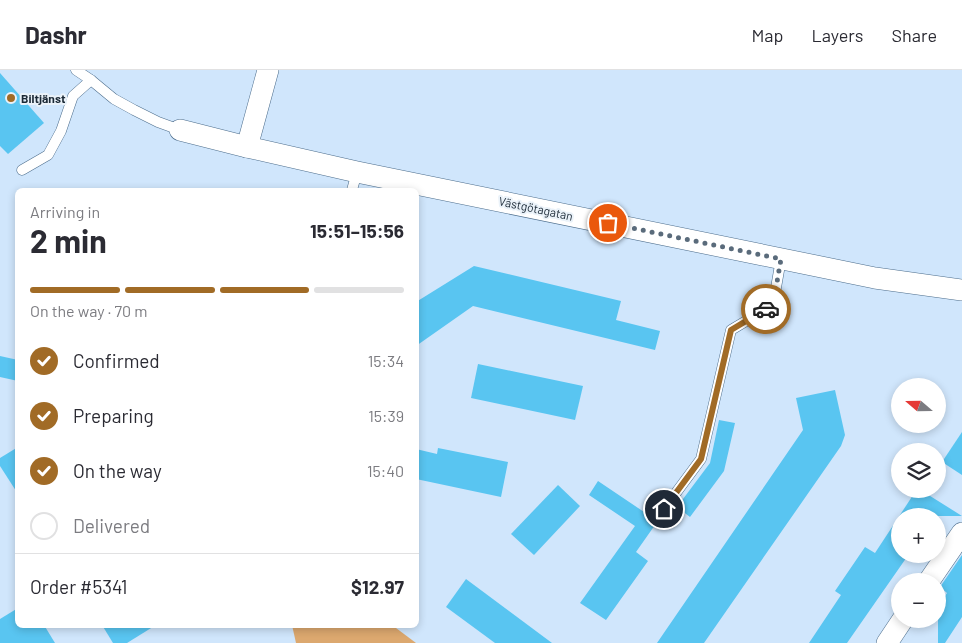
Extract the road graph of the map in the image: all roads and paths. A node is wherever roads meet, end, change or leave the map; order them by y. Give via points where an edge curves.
1 (76, 70) edge
2 (268, 70) edge
3 (91, 80) junction
4 (180, 130) joint
5 (248, 147) junction
6 (22, 170) dead end
7 (355, 181) edge
8 (393, 188) edge
9 (419, 193) edge
10 (781, 259) junction
11 (962, 290) edge
12 (664, 509) dead end
13 (962, 533) edge
14 (934, 573) edge
15 (897, 628) edge
16 (887, 643) edge

1 - 3 lane
2 - 5 street
3 - 4 lane via 114,99
3 - 6 lane via 73,96 61,131 48,155
4 - 5 street, Västgötagatan
5 - 7 street, Västgötagatan
7 - 8 street, Västgötagatan
9 - 10 street, Västgötagatan
10 - 11 street, Västgötagatan via 875,278
10 - 12 lane via 773,305 731,330 701,459
13 - 14 street
15 - 16 street

